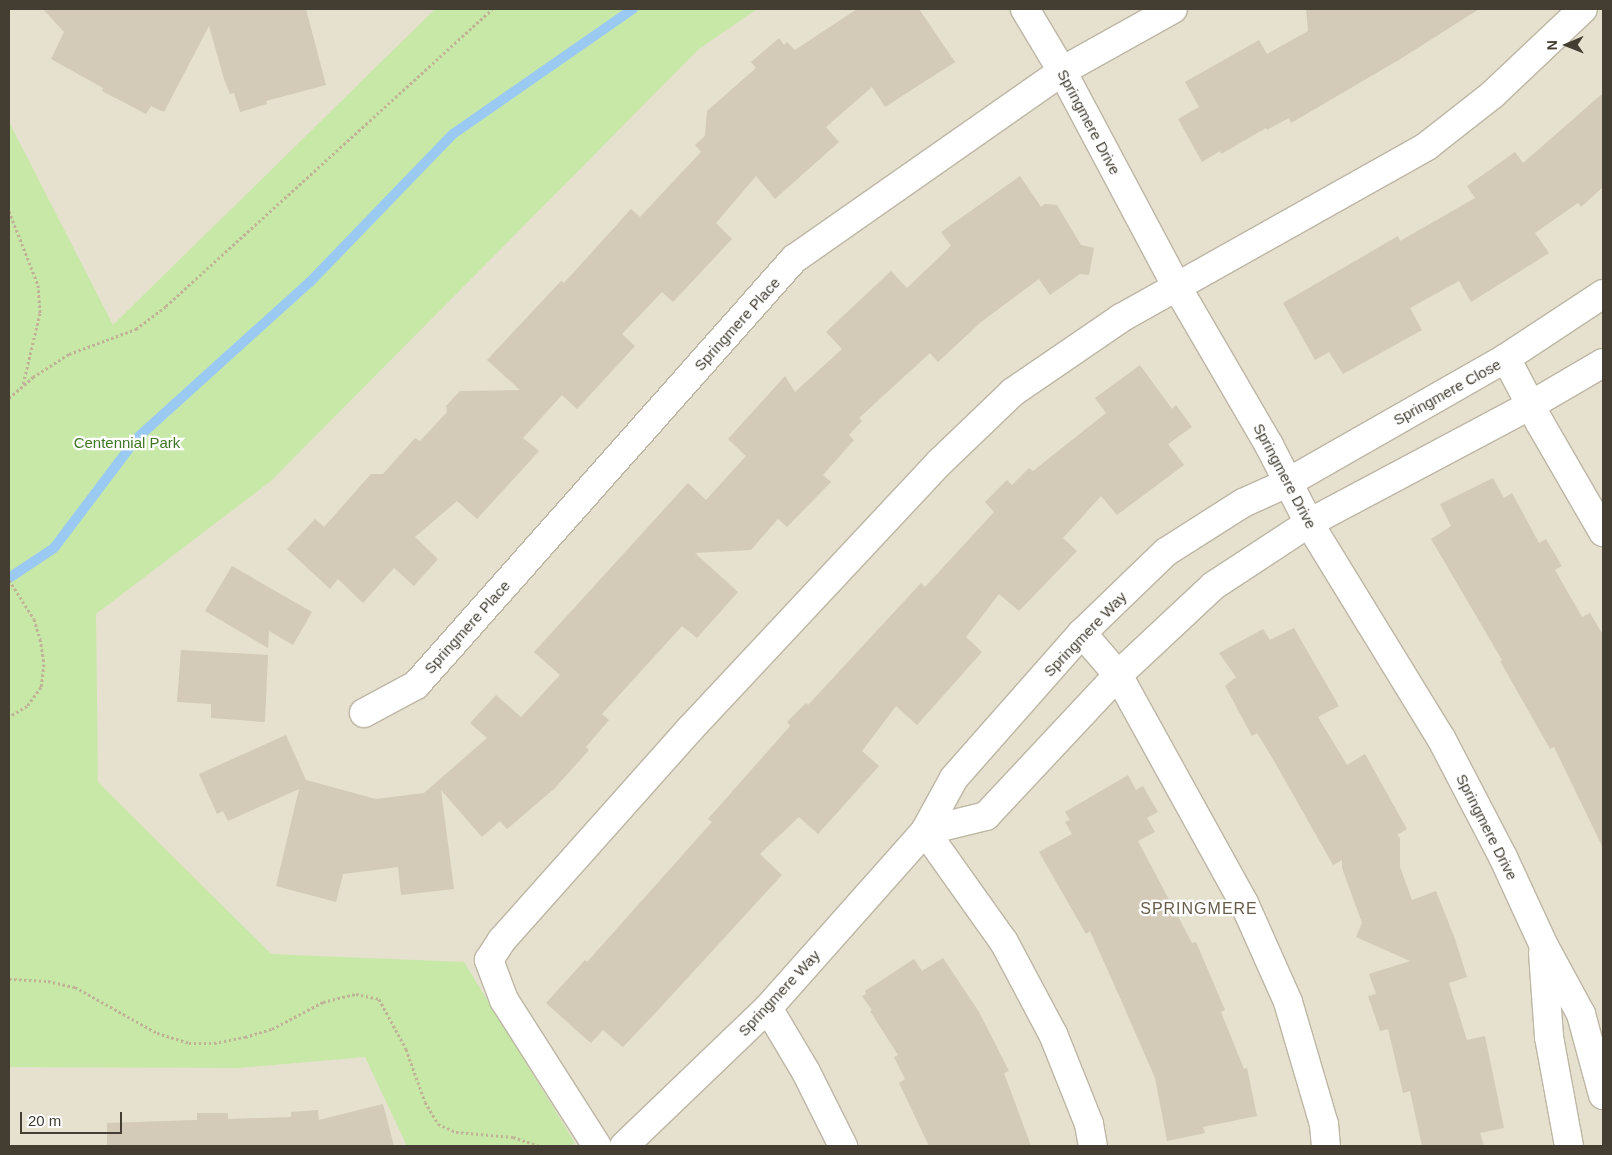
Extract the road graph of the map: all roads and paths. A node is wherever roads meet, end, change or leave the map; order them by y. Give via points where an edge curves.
1 (492, 9) edge
2 (1025, 9) edge
3 (1174, 9) edge
4 (1583, 9) edge
5 (1062, 71) junction
6 (9, 211) edge
7 (1177, 287) junction
8 (1603, 294) edge
9 (1506, 358) junction
10 (1603, 363) edge
11 (23, 386) junction
12 (9, 398) edge
13 (1531, 405) junction
14 (1287, 483) junction
15 (1309, 523) junction
16 (1603, 532) edge
17 (9, 580) edge
18 (1082, 633) junction
19 (1118, 675) junction
20 (364, 713) dead end
21 (9, 717) edge
22 (925, 831) junction
23 (1543, 944) junction
24 (9, 979) edge
25 (768, 1008) junction
26 (1603, 1094) edge
27 (539, 1146) edge
28 (597, 1146) edge
29 (624, 1146) edge
30 (843, 1146) edge
31 (1093, 1146) edge
32 (1326, 1146) edge
33 (1569, 1146) edge

1 - 11 path via 166,306 136,329 69,354
2 - 5 street, Springmere Drive
3 - 5 street, Springmere Place
4 - 7 street via 1492,95 1427,146
5 - 7 street, Springmere Drive
5 - 20 street, Springmere Place via 794,259 416,685
6 - 11 path via 38,285 40,313
7 - 14 street, Springmere Drive via 1269,445
7 - 28 street via 1120,318 1013,392 940,462 690,729 502,940 488,960 504,1000
8 - 9 street, Springmere Close
9 - 13 street
9 - 14 street, Springmere Close
10 - 13 street
11 - 12 path
13 - 15 street
13 - 16 street
14 - 15 street, Springmere Drive
14 - 18 street, Springmere Way via 1243,503 1166,552
15 - 19 street via 1213,586
15 - 23 street, Springmere Drive via 1441,738 1503,857
17 - 21 path via 34,619 44,664 40,687 27,706
18 - 19 street
18 - 22 street, Springmere Way via 954,778
19 - 22 street via 986,816
19 - 32 street via 1244,903 1288,1002 1324,1124
22 - 25 street, Springmere Way
22 - 31 street via 1009,950 1053,1034 1089,1124
23 - 26 street, Springmere Drive via 1581,1014
23 - 33 street, Springmere Drive via 1549,1037
24 - 27 path via 48,981 75,987 157,1033 189,1043 214,1043 245,1037 272,1029 323,1002 356,994 379,999 406,1049 425,1102 438,1124 456,1132 513,1137
25 - 29 street, Springmere Way
25 - 30 street via 806,1072

